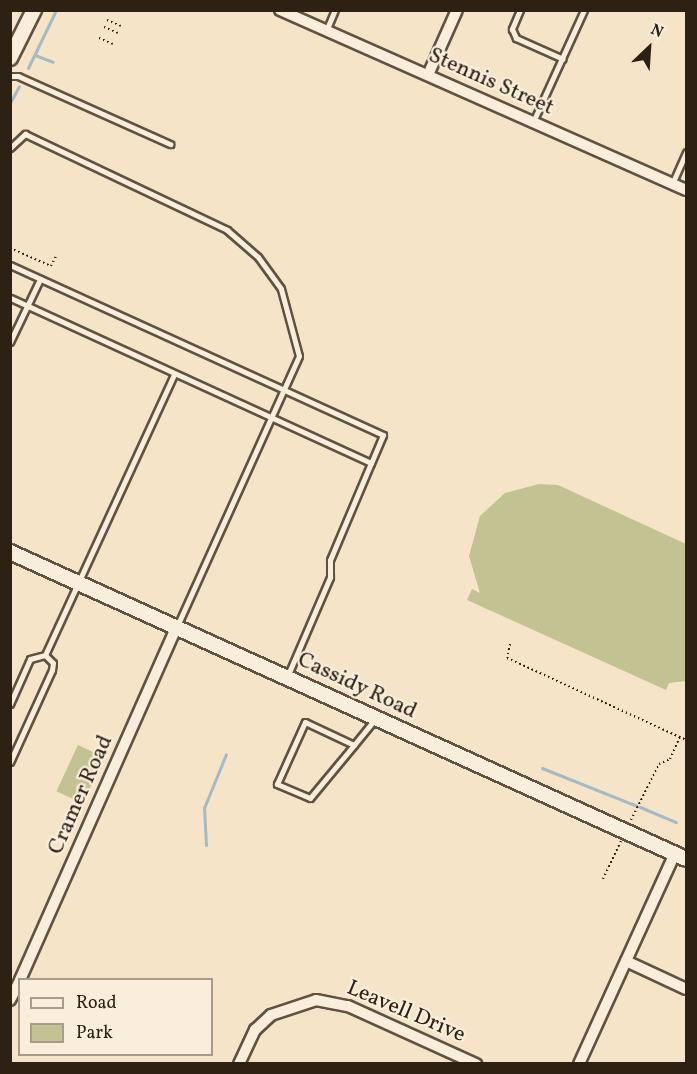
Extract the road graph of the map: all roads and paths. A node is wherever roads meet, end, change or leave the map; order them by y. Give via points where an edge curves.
1 (34, 10) edge
2 (280, 10) edge
3 (335, 10) edge
4 (457, 10) edge
5 (520, 10) edge
6 (584, 10) edge
7 (107, 20) dead end
8 (121, 26) dead end
9 (104, 27) dead end
10 (326, 31) junction
11 (118, 33) dead end
12 (99, 38) dead end
13 (113, 44) dead end
14 (10, 58) edge
15 (562, 58) junction
16 (428, 75) junction
17 (10, 76) edge
18 (533, 122) junction
19 (170, 144) dead end
20 (10, 148) edge
21 (687, 152) edge
22 (672, 184) junction
23 (687, 190) edge
24 (10, 248) edge
25 (56, 256) dead end
26 (10, 265) edge
27 (40, 279) junction
28 (10, 298) edge
29 (28, 306) junction
30 (10, 342) edge
31 (174, 374) junction
32 (285, 390) junction
33 (272, 419) junction
34 (371, 463) junction
35 (10, 552) edge
36 (79, 583) junction
37 (177, 626) junction
38 (510, 644) dead end
39 (45, 655) junction
40 (287, 677) junction
41 (10, 704) edge
42 (376, 718) junction
43 (680, 737) junction
44 (687, 740) edge
45 (354, 745) junction
46 (10, 762) edge
47 (626, 831) junction
48 (681, 856) edge
49 (603, 879) dead end
50 (626, 961) junction
51 (21, 978) edge
52 (18, 984) edge
53 (687, 990) edge
54 (10, 1000) edge
55 (239, 1064) edge
56 (476, 1064) edge
57 (579, 1064) edge

1 - 14 street
2 - 10 street, Stennis Street
3 - 10 lane
4 - 16 street
5 - 15 lane via 512,29 516,38
6 - 15 lane
7 - 8 path
9 - 11 path
10 - 16 street, Stennis Street
12 - 13 path
15 - 18 lane
16 - 18 street, Stennis Street
17 - 19 lane via 18,76
18 - 22 street, Stennis Street
20 - 32 lane via 24,134 228,230 258,257 281,289 299,356
21 - 22 lane
22 - 23 street, Stennis Street
24 - 25 path via 51,266
26 - 27 lane
27 - 29 lane
27 - 32 lane
28 - 29 lane
29 - 30 lane
29 - 31 lane
31 - 33 lane
31 - 36 lane
32 - 33 lane
32 - 34 lane via 383,435
33 - 34 lane
33 - 37 lane
34 - 40 lane via 330,560 330,577
35 - 36 street, Cassidy Road
36 - 37 street, Cassidy Road
36 - 39 lane
37 - 40 street, Cassidy Road
37 - 51 street, Cramer Road
38 - 43 path via 507,658
39 - 41 lane via 30,659
39 - 46 lane via 53,663 52,670
40 - 42 street, Cassidy Road
42 - 45 lane
42 - 47 street, Cassidy Road
43 - 44 path
43 - 47 path via 670,759 659,764
45 - 45 lane via 304,722 277,784 310,798
47 - 48 street, Cassidy Road
47 - 49 path
48 - 50 street
50 - 53 street
50 - 57 street
52 - 54 street, Cramer Road
55 - 56 street, Leavell Drive via 255,1030 285,1007 316,1000 333,1002

